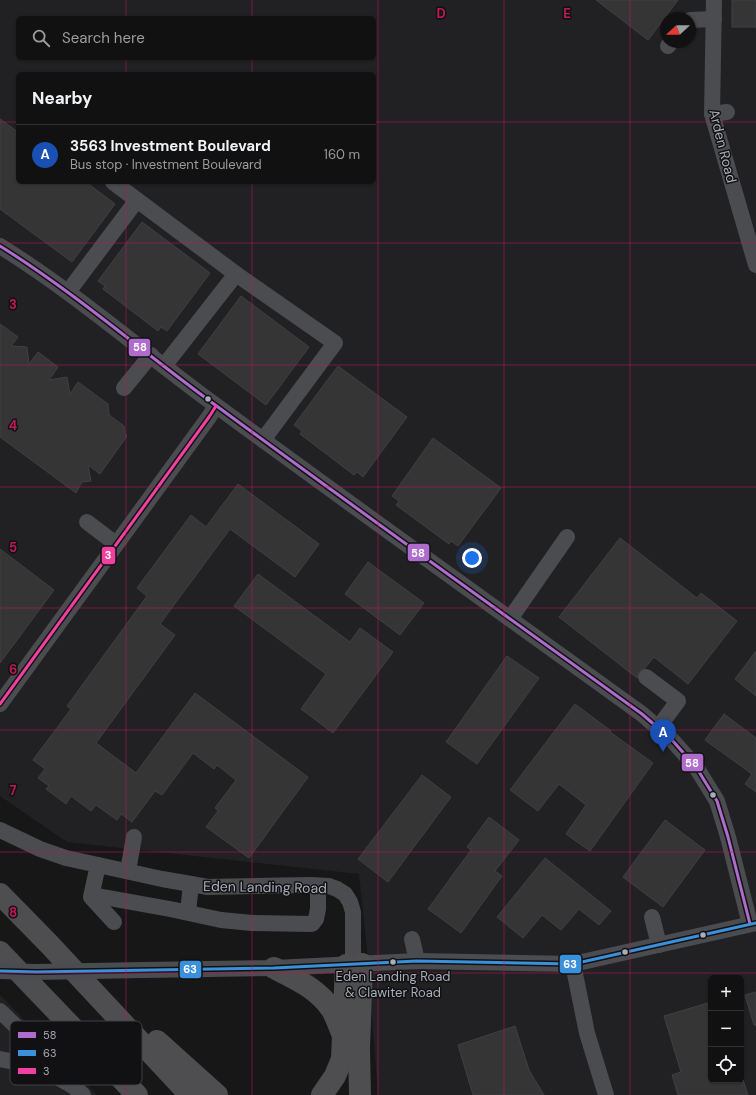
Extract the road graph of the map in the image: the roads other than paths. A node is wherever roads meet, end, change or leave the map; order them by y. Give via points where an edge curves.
1 (714, 0) edge
2 (714, 19) junction
3 (696, 20) edge
4 (116, 184) edge
5 (137, 200) junction
6 (0, 246) edge
7 (756, 265) edge
8 (236, 274) junction
9 (68, 292) junction
10 (151, 355) junction
11 (164, 366) junction
12 (124, 388) dead end
13 (216, 406) junction
14 (263, 440) junction
15 (87, 522) dead end
16 (567, 537) dead end
17 (116, 544) junction
18 (510, 619) junction
19 (646, 677) dead end
20 (0, 704) edge
21 (658, 728) junction
22 (0, 830) edge
23 (134, 837) dead end
24 (98, 865) junction
25 (128, 871) junction
26 (191, 884) junction
27 (318, 886) junction
28 (0, 894) edge
29 (92, 895) junction
30 (188, 912) junction
31 (652, 917) dead end
32 (114, 922) dead end
33 (753, 924) edge
34 (412, 939) dead end
35 (49, 944) junction
36 (659, 945) junction
37 (0, 952) edge
38 (417, 961) junction
39 (354, 964) junction
40 (573, 964) junction
41 (274, 968) junction
42 (0, 971) edge
43 (0, 1011) edge
44 (10, 1021) edge
45 (67, 1021) edge
46 (121, 1021) edge
47 (135, 1021) edge
48 (142, 1028) edge
49 (344, 1036) junction
50 (142, 1044) edge
51 (0, 1059) edge
52 (10, 1061) edge
53 (71, 1085) edge
54 (128, 1085) edge
55 (83, 1095) edge
56 (138, 1095) edge
57 (190, 1095) edge
58 (217, 1095) edge
59 (322, 1095) edge
60 (360, 1095) edge
61 (606, 1095) edge

1 - 2 street, Arden Road
2 - 3 street
2 - 7 street, Arden Road via 720,113
4 - 5 street
5 - 8 street
5 - 9 street
6 - 9 street
8 - 11 street
8 - 14 street via 335,343
9 - 10 street
10 - 11 street
10 - 12 street
11 - 13 street
13 - 14 street
13 - 17 street
14 - 18 street
15 - 17 street
16 - 18 street
17 - 20 street
18 - 21 street
19 - 21 street via 678,701
21 - 33 street via 696,767 717,801
22 - 24 street, Eden Landing Road via 40,850
23 - 25 street
24 - 25 street, Eden Landing Road
24 - 29 street
25 - 26 street, Eden Landing Road
26 - 27 street, Eden Landing Road via 208,887
26 - 30 street
27 - 30 street via 318,909 312,924 221,920
27 - 39 street, Eden Landing Road via 337,889 345,894 350,902 353,912
28 - 35 highway
29 - 30 street
29 - 32 street via 91,897
31 - 36 street
33 - 36 street
34 - 38 street
35 - 46 highway
35 - 47 highway
36 - 40 street
37 - 45 highway
38 - 39 street
38 - 40 street
39 - 41 street
39 - 49 highway
39 - 60 highway
40 - 61 street via 587,1033
41 - 42 street, bridge
41 - 49 highway via 301,981 314,991 332,1010
43 - 44 street
48 - 58 highway
49 - 59 highway via 342,1059 335,1076
50 - 57 highway
51 - 52 street
53 - 55 street
54 - 56 highway

